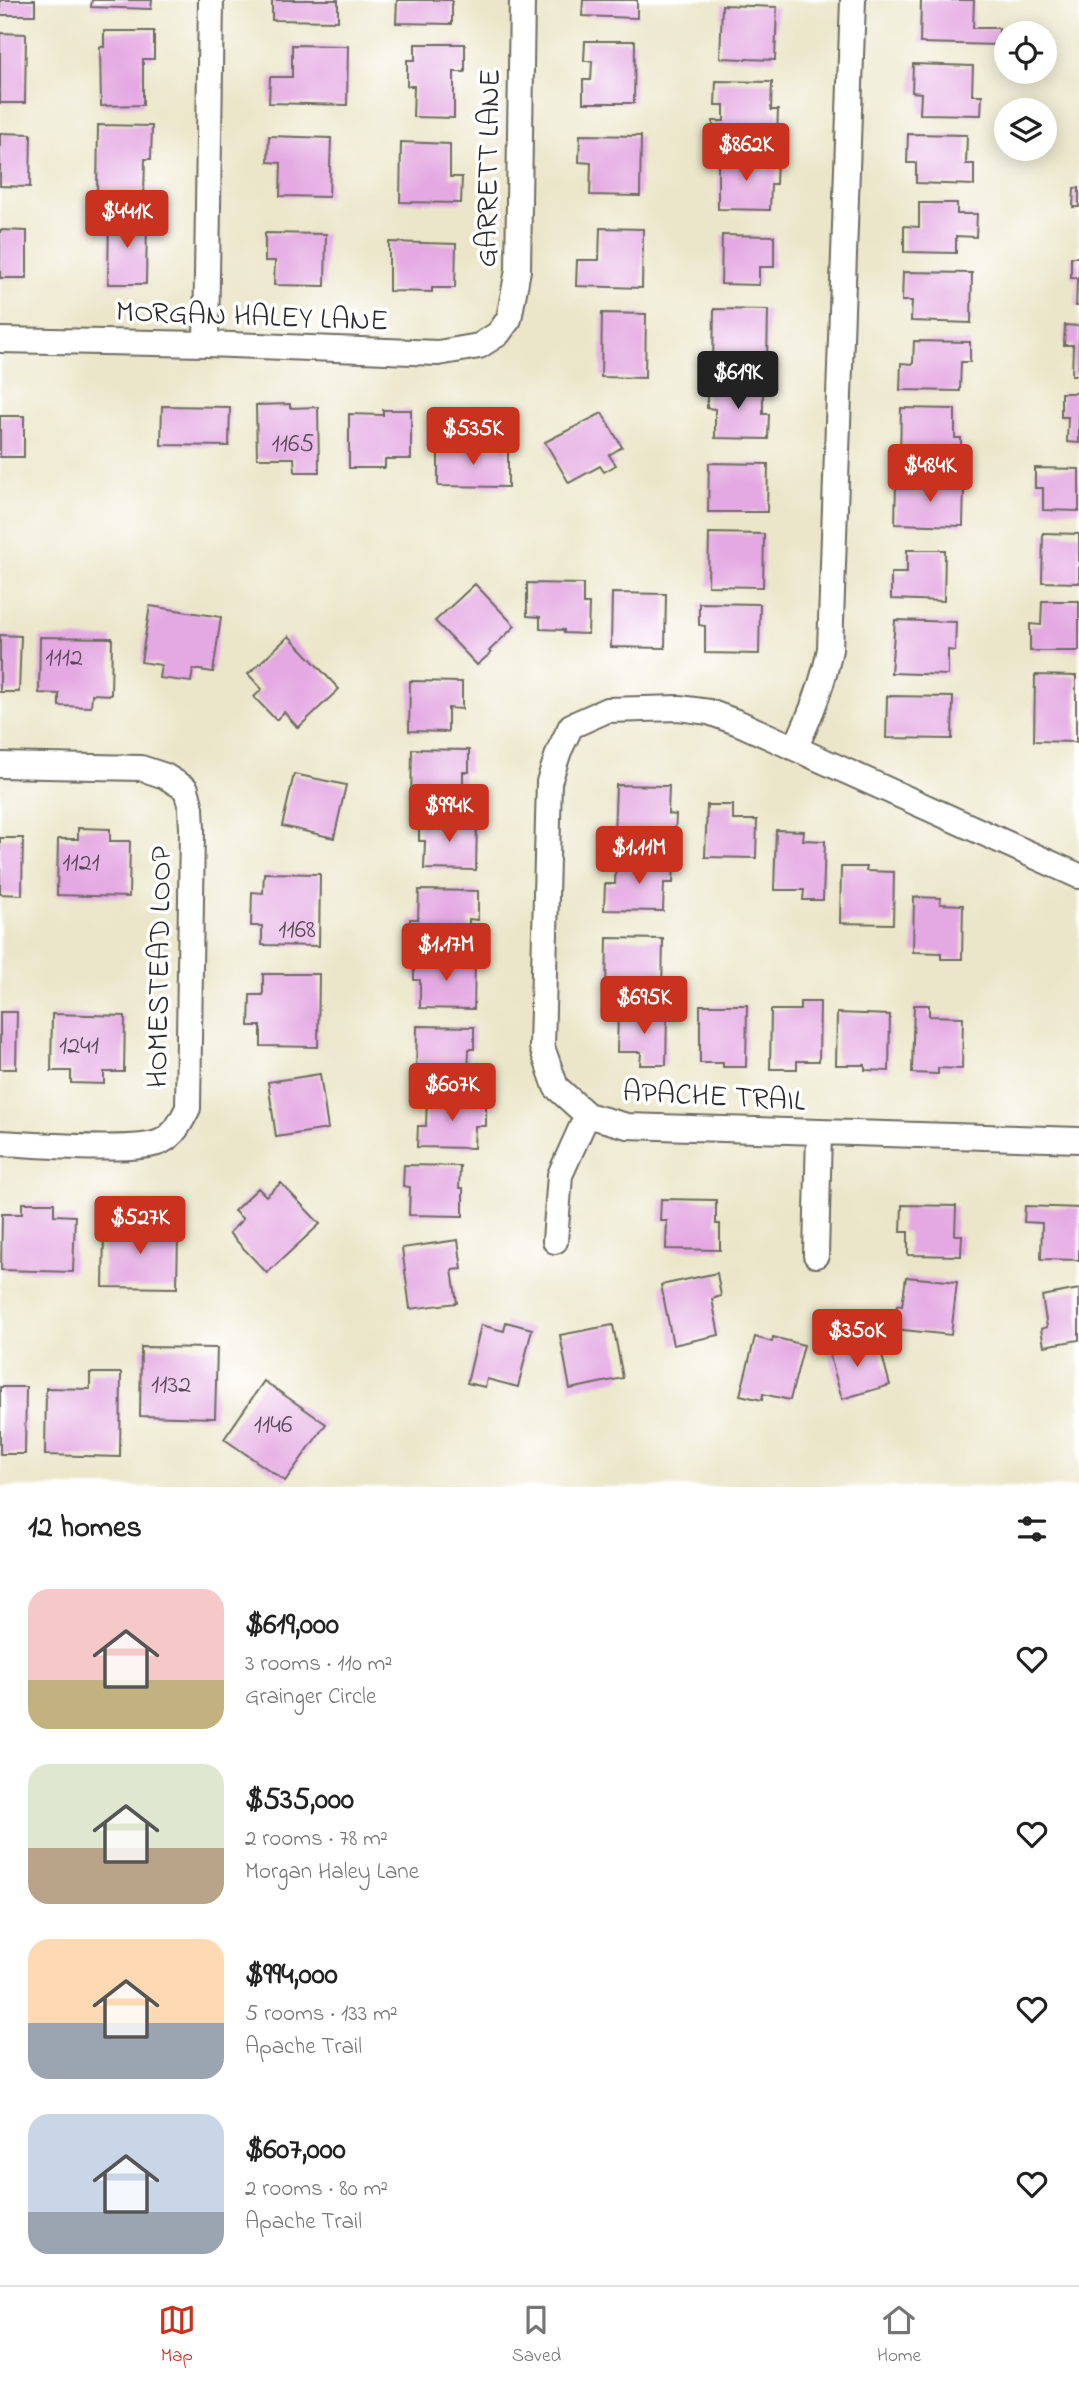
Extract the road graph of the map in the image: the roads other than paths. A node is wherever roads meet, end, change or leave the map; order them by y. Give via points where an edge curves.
1 (211, 0) edge
2 (522, 0) edge
3 (853, 0) edge
4 (498, 334) joint
5 (0, 340) edge
6 (206, 344) junction
7 (795, 748) junction
8 (0, 765) edge
9 (1079, 876) edge
10 (587, 1115) junction
11 (819, 1132) junction
12 (1079, 1140) edge
13 (0, 1143) edge
14 (555, 1241) dead end
15 (816, 1255) dead end

1 - 6 street
2 - 4 street, GARRETT LANE via 518,270 509,319
3 - 7 street via 830,649 812,714
4 - 6 street, MORGAN HALEY LANE via 480,346 438,353
5 - 6 street, MORGAN HALEY LANE
7 - 9 street, APACHE TRAIL
7 - 10 street, APACHE TRAIL via 709,712 679,708 607,710 571,726 549,782 542,1047 556,1087
8 - 13 street, HOMESTEAD LOOP via 141,768 186,789 192,829 188,1108 177,1129 161,1142 139,1148
10 - 11 street, APACHE TRAIL via 627,1126
10 - 14 street via 559,1175
11 - 12 street, APACHE TRAIL
11 - 15 street

